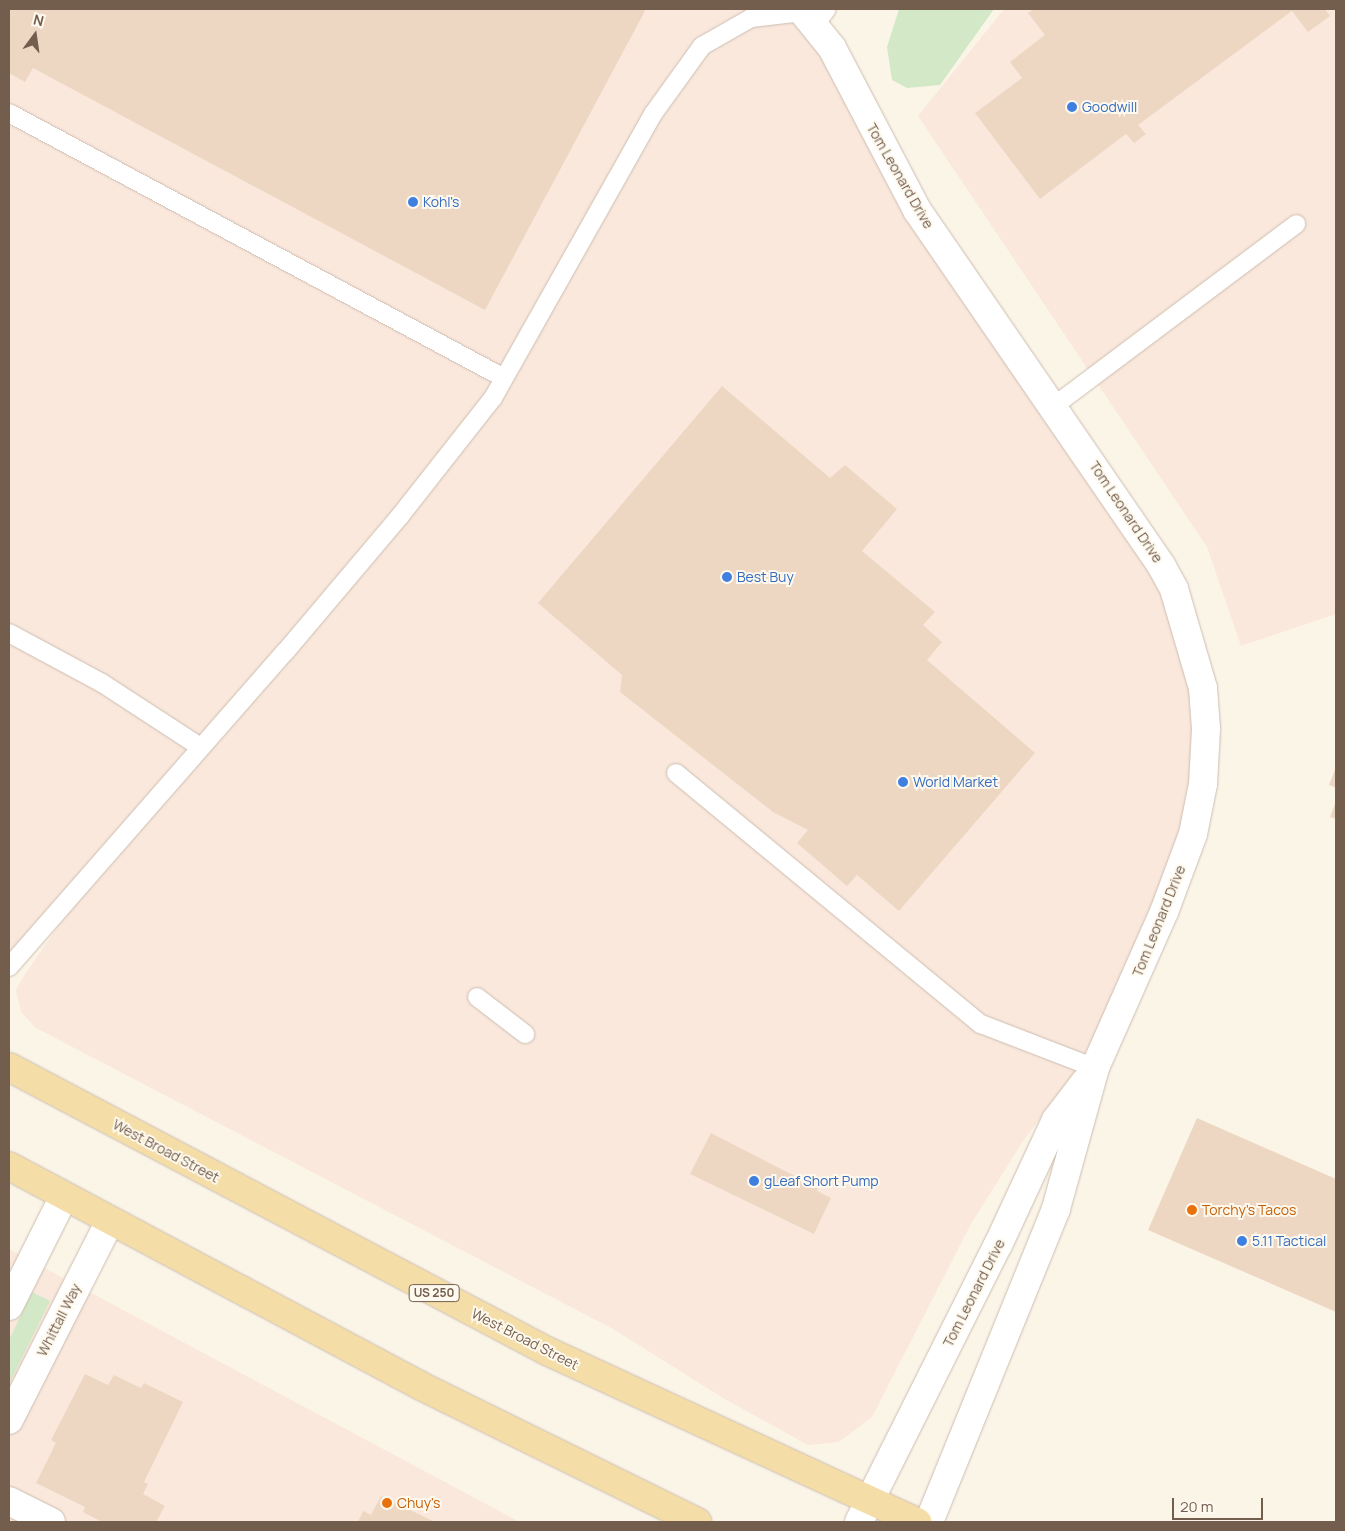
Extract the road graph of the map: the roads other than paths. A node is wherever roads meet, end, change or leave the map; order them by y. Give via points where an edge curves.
1 (811, 14) edge
2 (9, 113) edge
3 (1296, 224) dead end
4 (504, 378) junction
5 (1054, 406) junction
6 (9, 633) edge
7 (200, 747) junction
8 (676, 773) dead end
9 (9, 967) edge
10 (476, 997) dead end
11 (525, 1034) dead end
12 (9, 1067) edge
13 (1095, 1068) junction
14 (9, 1166) edge
15 (64, 1196) junction
16 (110, 1221) junction
17 (9, 1306) edge
18 (9, 1420) edge
19 (9, 1501) edge
20 (864, 1512) edge
21 (52, 1522) edge
22 (697, 1522) edge
23 (917, 1522) edge
24 (929, 1522) edge

1 - 4 lane via 751,18 702,46 652,114
1 - 5 street, Tom Leonard Drive via 917,210
2 - 4 lane
3 - 5 lane
4 - 7 lane via 493,398 400,516
5 - 13 street, Tom Leonard Drive via 1142,535 1174,589 1197,660 1206,729 1204,784 1193,834 1164,912
6 - 7 lane via 102,683
7 - 9 lane
8 - 13 lane via 981,1024
10 - 11 lane
12 - 20 main road, West Broad Street / US 250 via 547,1352
13 - 20 street, Tom Leonard Drive via 1056,1120
13 - 24 street, Tom Leonard Drive via 1056,1209
14 - 15 main road
15 - 16 main road
15 - 17 street
16 - 18 street, Whittall Way
16 - 22 main road via 429,1390
19 - 21 street
20 - 23 main road, West Broad Street / US 250

